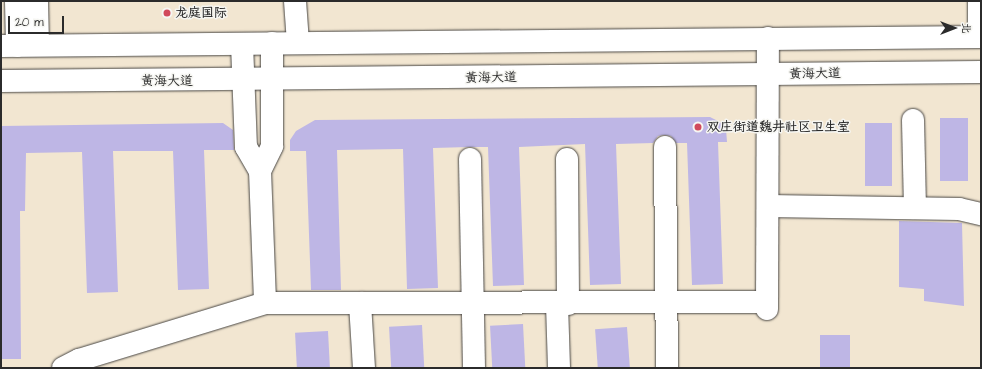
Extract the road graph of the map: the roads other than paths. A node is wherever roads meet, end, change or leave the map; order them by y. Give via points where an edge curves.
1 (295, 1) edge
2 (979, 1) edge
3 (17, 2) edge
4 (980, 37) edge
5 (768, 38) junction
6 (272, 43) junction
7 (298, 43) junction
8 (242, 44) junction
9 (18, 46) edge
10 (981, 72) edge
11 (768, 74) junction
12 (244, 80) junction
13 (272, 80) junction
14 (1, 81) edge
15 (913, 120) dead end
16 (665, 147) dead end
17 (470, 159) dead end
18 (567, 159) dead end
19 (260, 171) junction
20 (768, 206) junction
21 (915, 208) junction
22 (981, 214) edge
23 (265, 303) junction
24 (360, 303) junction
25 (472, 304) junction
26 (563, 304) junction
27 (665, 304) junction
28 (62, 368) edge
29 (364, 368) edge
30 (474, 368) edge
31 (559, 368) edge
32 (667, 368) edge

1 - 7 street
2 - 4 street
3 - 9 street
4 - 5 street
5 - 7 street
5 - 11 street
6 - 7 street
6 - 8 street
6 - 13 street
8 - 9 street
8 - 12 street
10 - 11 street, 黄海大道
11 - 13 street, 黄海大道
11 - 20 street
12 - 13 street, 黄海大道
12 - 14 street, 黄海大道
12 - 19 street via 246,147
13 - 19 street via 272,146
15 - 21 street
16 - 27 street
17 - 25 street
18 - 26 street
19 - 23 street
20 - 21 street
20 - 27 street via 767,306
21 - 22 street via 959,209
23 - 24 street
23 - 28 street via 79,360
24 - 25 street
24 - 29 street
25 - 26 street
25 - 30 street
26 - 27 street
26 - 31 street
27 - 32 street

